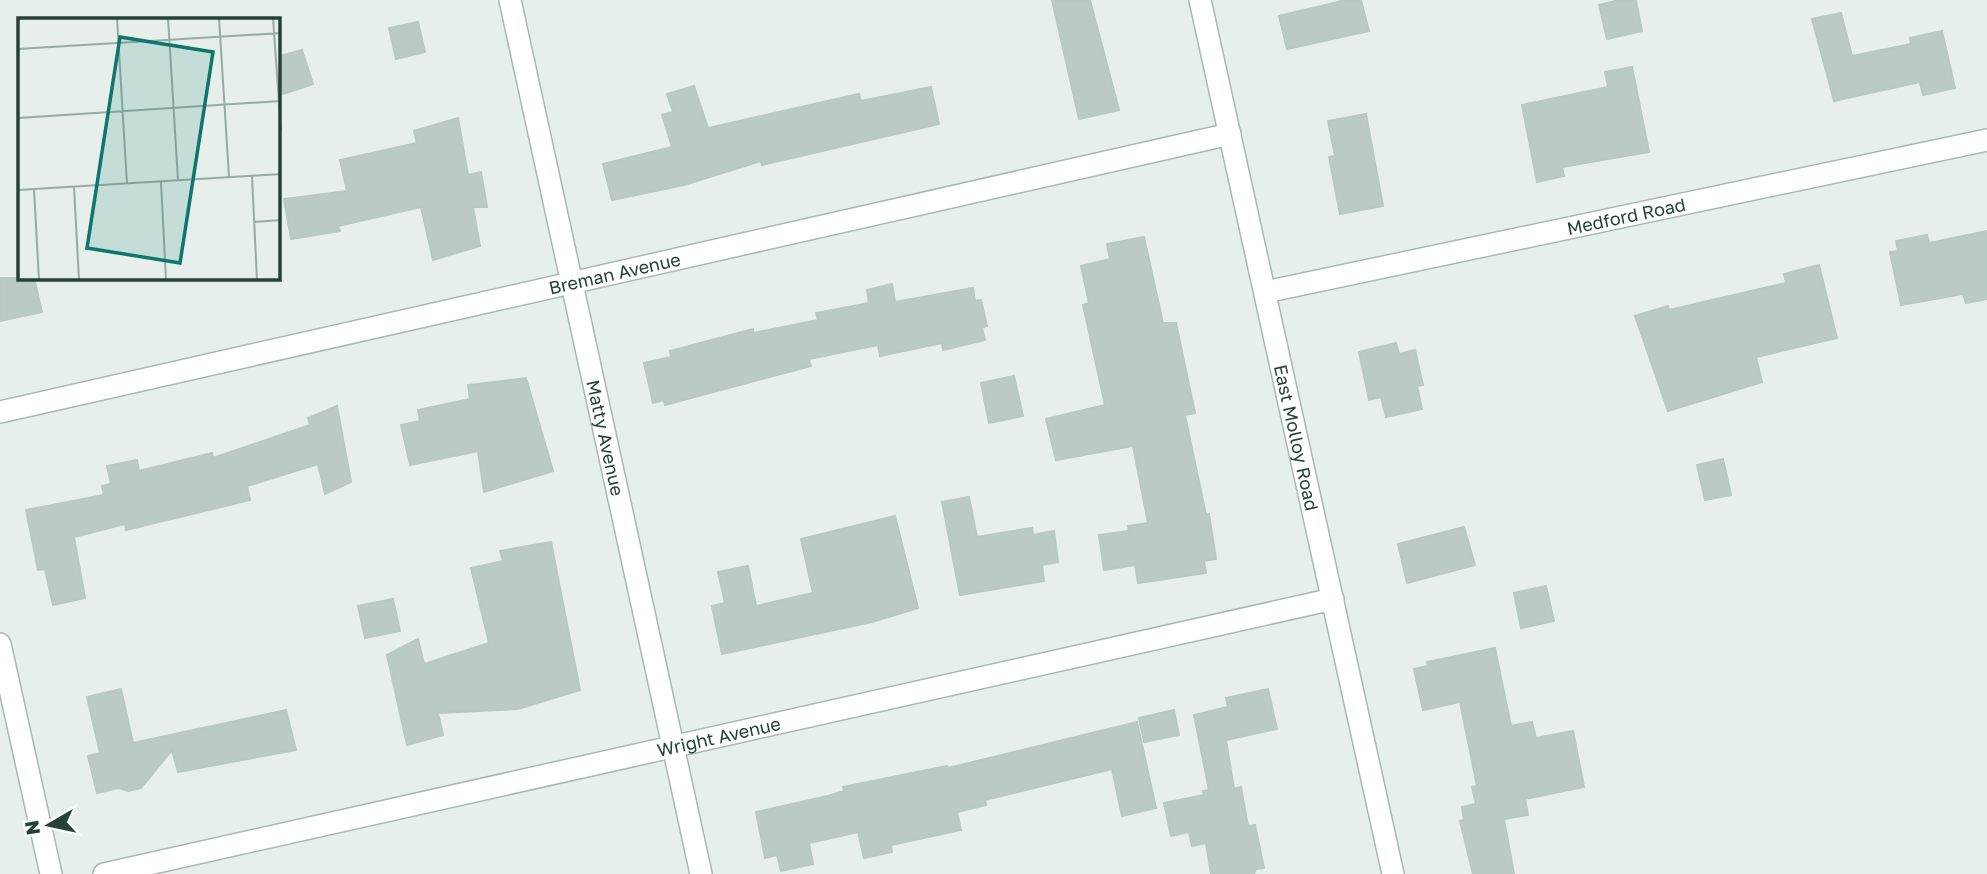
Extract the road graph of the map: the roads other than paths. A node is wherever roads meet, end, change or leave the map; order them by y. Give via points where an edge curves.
1 (510, 0) edge
2 (1200, 0) edge
3 (1230, 134) junction
4 (1987, 140) edge
5 (573, 283) junction
6 (1265, 292) junction
7 (0, 412) edge
8 (1333, 599) junction
9 (0, 644) edge
10 (672, 745) junction
11 (51, 874) edge
12 (104, 874) edge
13 (701, 874) edge
14 (1393, 874) edge

1 - 5 street, Matty Avenue
2 - 3 street, East Molloy Road
3 - 5 street, Breman Avenue
3 - 6 street, East Molloy Road
4 - 6 street, Medford Road
5 - 7 street, Breman Avenue
5 - 10 street, Matty Avenue
6 - 8 street, East Molloy Road
8 - 10 street, Wright Avenue
8 - 14 street, East Molloy Road
9 - 11 street
10 - 12 street, Wright Avenue
10 - 13 street, Matty Avenue

